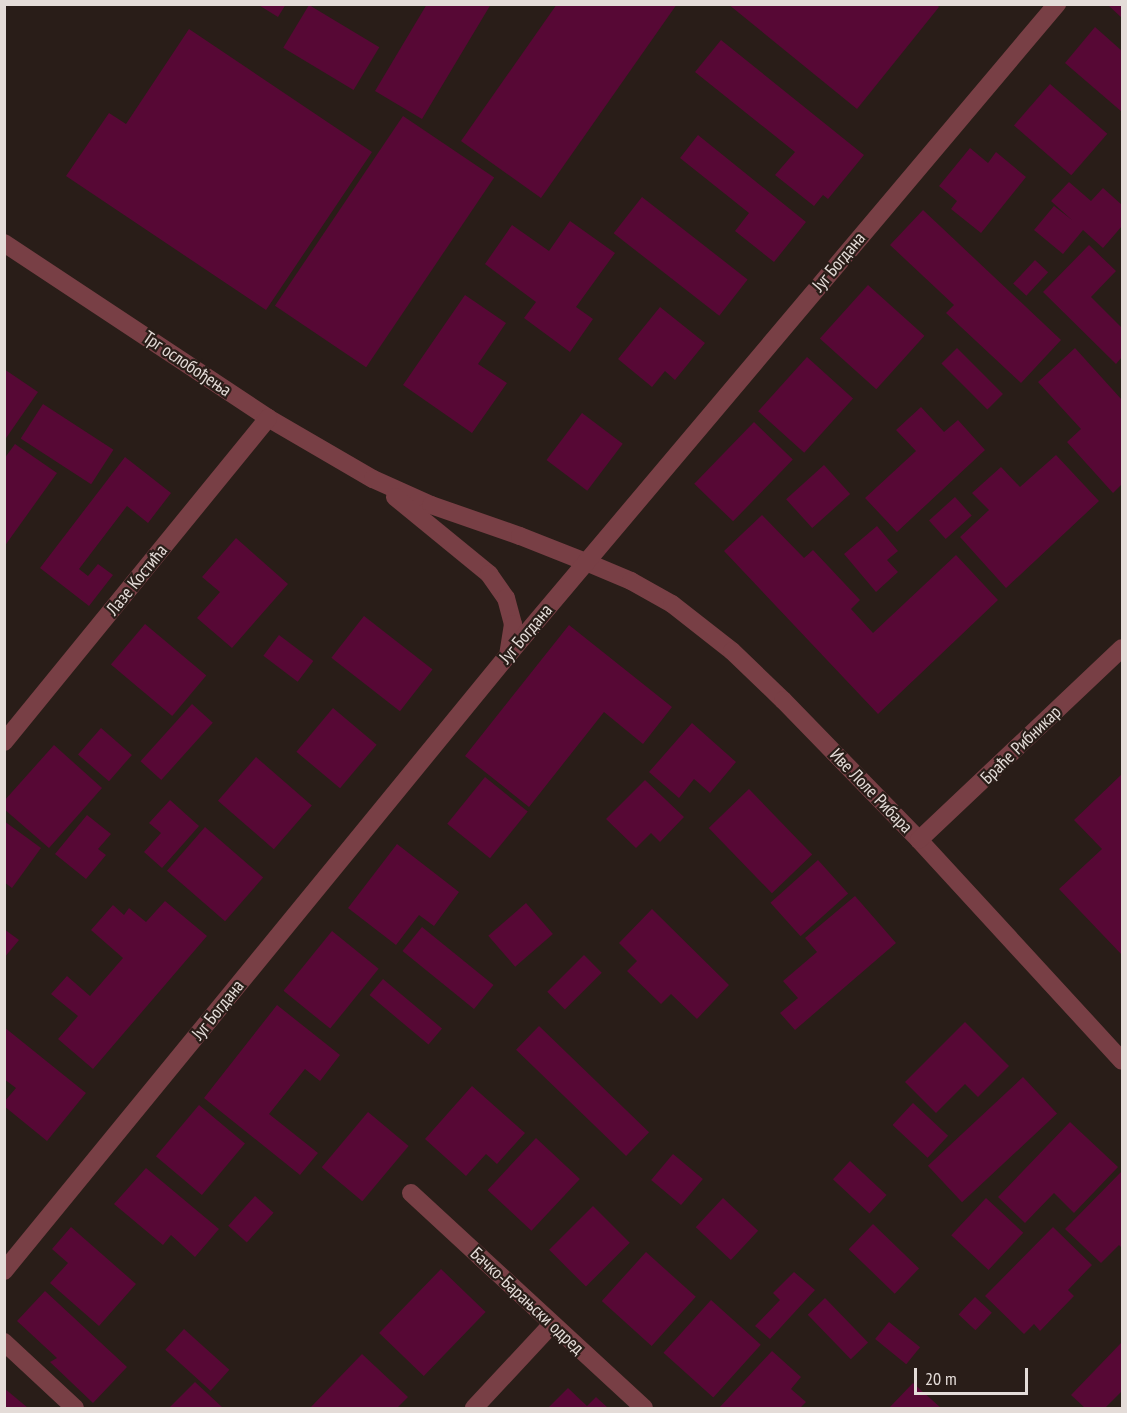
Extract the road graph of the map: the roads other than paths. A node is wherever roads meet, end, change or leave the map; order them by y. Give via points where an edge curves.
1 (1057, 4) edge
2 (4, 243) edge
3 (268, 418) junction
4 (373, 479) junction
5 (586, 562) junction
6 (1122, 648) edge
7 (508, 655) junction
8 (4, 742) edge
9 (918, 840) junction
10 (1122, 1061) edge
11 (411, 1193) dead end
12 (4, 1271) edge
13 (552, 1324) junction
14 (4, 1342) edge
15 (75, 1408) edge
16 (474, 1408) edge
17 (644, 1408) edge

1 - 5 street, Југ Богдана
2 - 3 street, Трг ослобођења
3 - 4 street, Трг ослобођења
3 - 8 street, Лазе Костића
4 - 5 street, Трг ослобођења via 431,505
4 - 7 street, Трг ослобођења via 489,574 506,598 513,624
5 - 7 street, Југ Богдана
5 - 9 street, Иве Лоле Рибара via 672,604 732,651
6 - 9 street, Браће Рибникар
7 - 12 street, Југ Богдана
9 - 10 street, Иве Лоле Рибара
11 - 13 street, Бачко-Барањски одред
13 - 16 street
13 - 17 street, Бачко-Барањски одред
14 - 15 street

